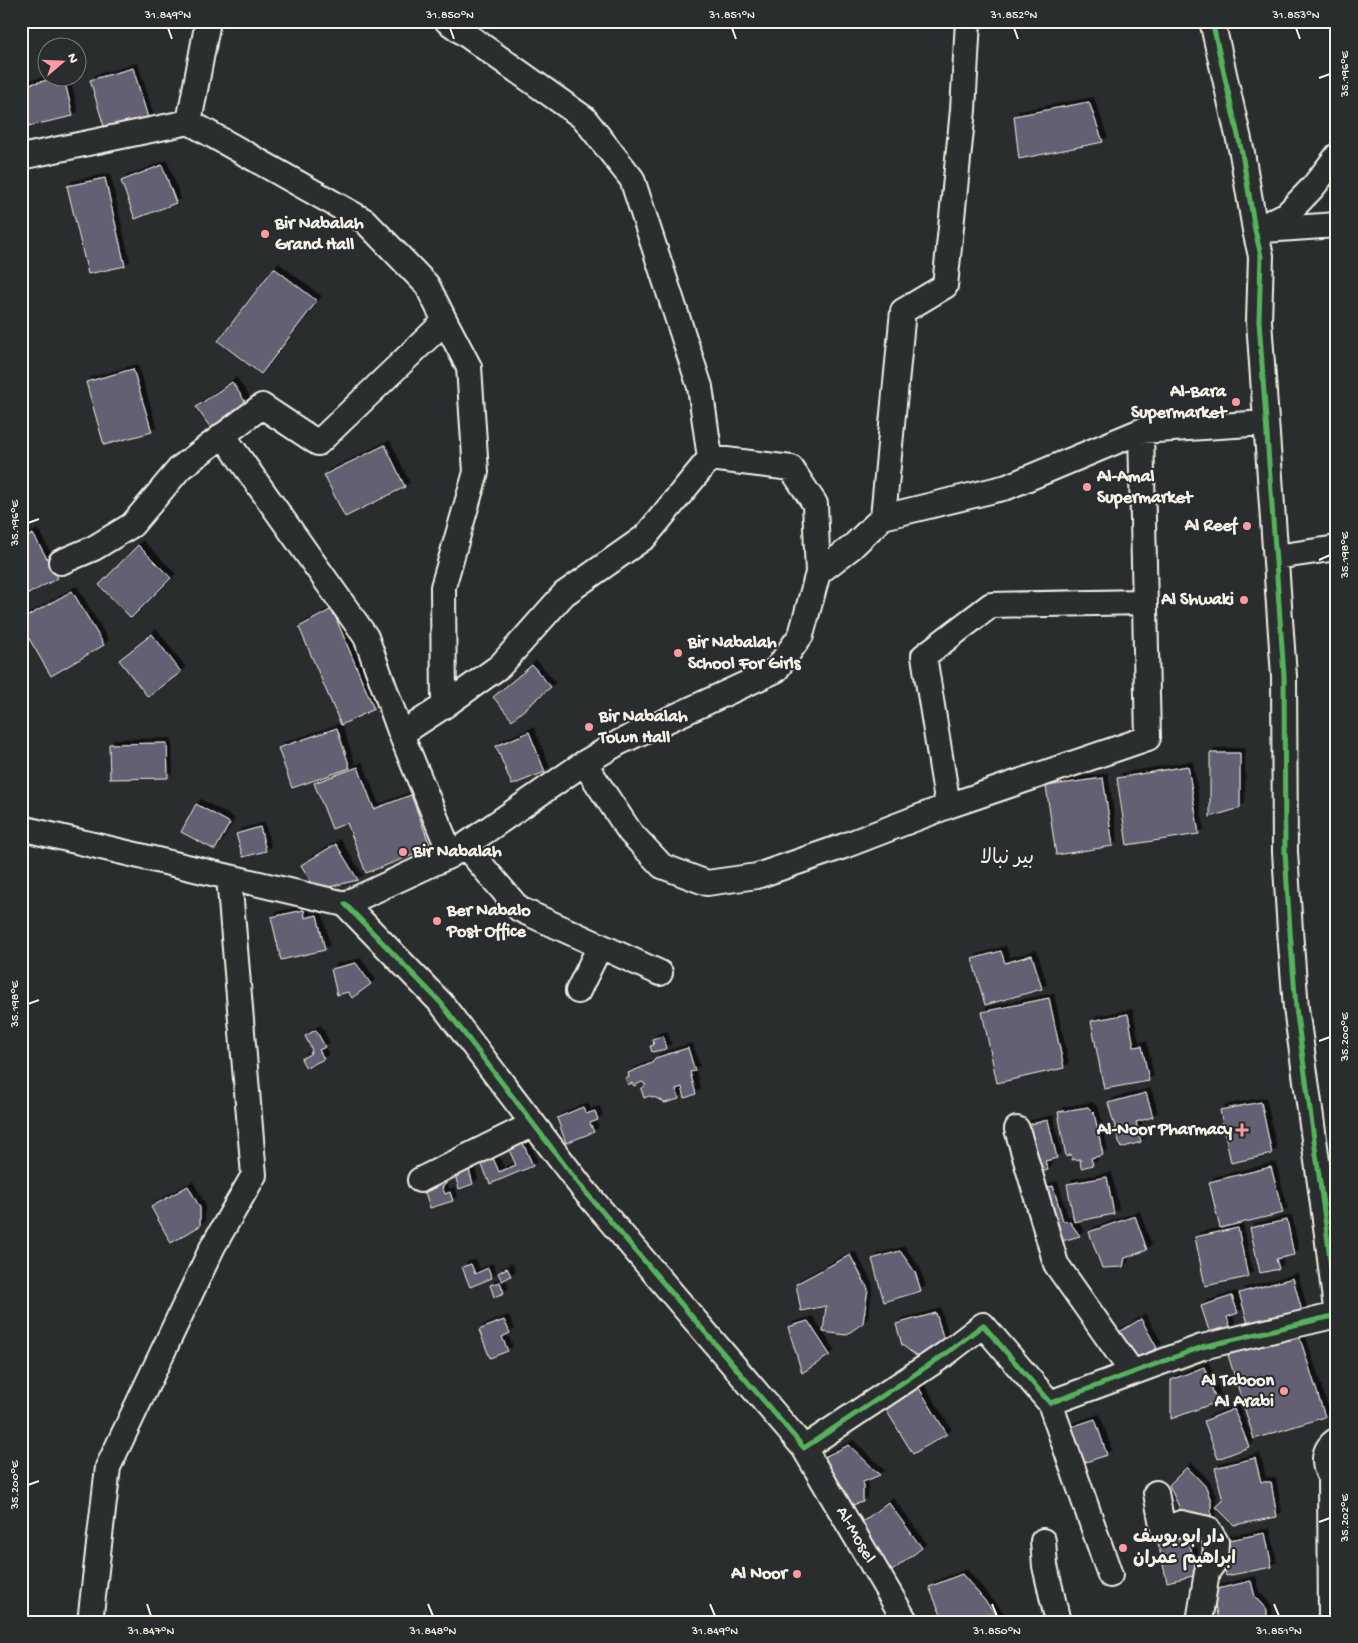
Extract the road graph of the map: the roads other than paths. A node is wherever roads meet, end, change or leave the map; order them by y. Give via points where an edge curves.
1 (208, 21) edge
2 (447, 21) edge
3 (968, 21) edge
4 (1212, 21) edge
5 (189, 122) junction
6 (21, 156) edge
7 (1337, 156) edge
8 (1337, 225) edge
9 (1255, 230) junction
10 (445, 321) junction
11 (1266, 424) junction
12 (1141, 431) junction
13 (223, 435) junction
14 (710, 458) junction
15 (883, 517) junction
16 (1337, 548) edge
17 (1276, 557) junction
18 (62, 562) dead end
19 (818, 573) junction
20 (1144, 602) junction
21 (444, 706) junction
22 (401, 734) junction
23 (584, 764) junction
24 (948, 806) junction
25 (21, 828) edge
26 (458, 850) junction
27 (229, 877) junction
28 (345, 904) junction
29 (600, 946) junction
30 (660, 973) dead end
31 (578, 991) dead end
32 (534, 1124) junction
33 (1017, 1129) dead end
34 (420, 1180) dead end
35 (1337, 1316) edge
36 (1132, 1372) junction
37 (1050, 1403) junction
38 (1337, 1440) edge
39 (804, 1448) junction
40 (1333, 1481) edge
41 (1156, 1493) dead end
42 (1043, 1542) dead end
43 (1110, 1575) dead end
44 (90, 1622) edge
45 (906, 1622) edge
46 (1058, 1622) edge
47 (1199, 1622) edge
48 (1331, 1622) edge

1 - 5 street
2 - 14 street via 584,118 632,179 700,387
3 - 15 street via 963,110 945,286 903,311
4 - 9 street via 1242,153
5 - 6 street
5 - 10 street via 365,221 428,285
7 - 9 street via 1287,214
8 - 9 street
9 - 11 street via 1261,256 1259,321
10 - 13 street via 318,443 262,406
10 - 21 street via 469,367 476,472 443,587
11 - 12 street
11 - 17 street
12 - 15 street via 1007,487
12 - 20 street
13 - 18 street via 180,468 132,525 94,548
13 - 22 street via 366,637
14 - 19 street via 791,468 815,504
14 - 21 street via 645,537 564,594 500,666
15 - 19 street
16 - 17 street
17 - 35 street via 1284,676 1285,852 1296,1008
19 - 23 street via 801,635 776,670 620,742
20 - 24 street via 1148,738
20 - 24 street via 991,605 924,656
21 - 22 street
22 - 26 street
23 - 24 street via 630,832 662,866 707,883 757,876
23 - 26 street
25 - 27 street
26 - 28 street
26 - 29 street via 519,909
27 - 28 street
27 - 44 street via 254,1175 213,1246 108,1467
28 - 32 street, Al-Mosel via 441,1003
29 - 30 street
29 - 31 street
32 - 34 street
32 - 39 street, Al-Mosel via 583,1189
33 - 36 street via 1056,1264
35 - 36 street via 1202,1347
36 - 37 street
37 - 39 street via 983,1325 944,1355
37 - 43 street
38 - 40 street via 1332,1442 1324,1458 1325,1468
39 - 45 street, Al-Mosel
40 - 48 street
41 - 47 street via 1162,1530 1181,1523 1208,1529 1216,1542 1215,1561 1207,1572
42 - 46 street

